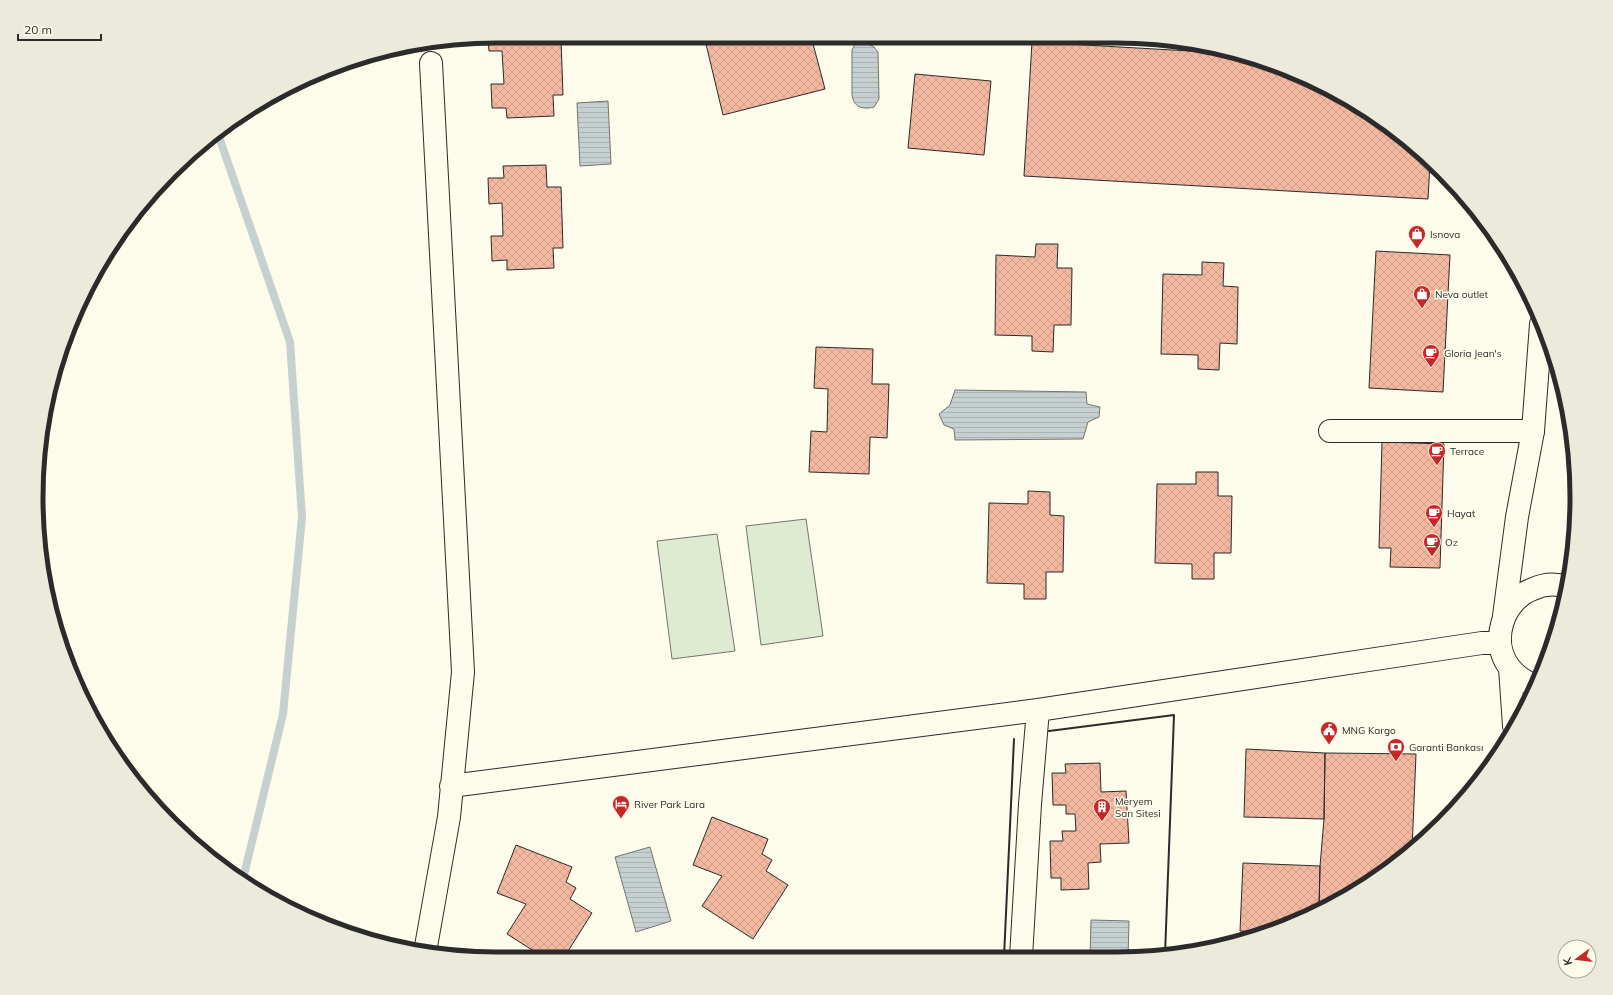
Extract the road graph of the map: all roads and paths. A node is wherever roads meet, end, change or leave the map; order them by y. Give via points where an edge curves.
1 (431, 63) dead end
2 (1540, 336) edge
3 (1330, 431) dead end
4 (1533, 431) junction
5 (1561, 584) edge
6 (1504, 616) junction
7 (1500, 643) junction
8 (1510, 668) junction
9 (1530, 684) edge
10 (1038, 710) junction
11 (1513, 717) edge
12 (451, 786) junction
13 (426, 946) edge
14 (1021, 952) edge

1 - 12 street via 462,672
2 - 4 street
3 - 4 street
4 - 6 street via 1517,517
5 - 6 street via 1543,585 1527,591 1513,602
6 - 7 street
7 - 8 street
7 - 10 street via 1482,643
8 - 9 street
8 - 11 street
10 - 12 street
10 - 14 street
12 - 13 street via 449,817

